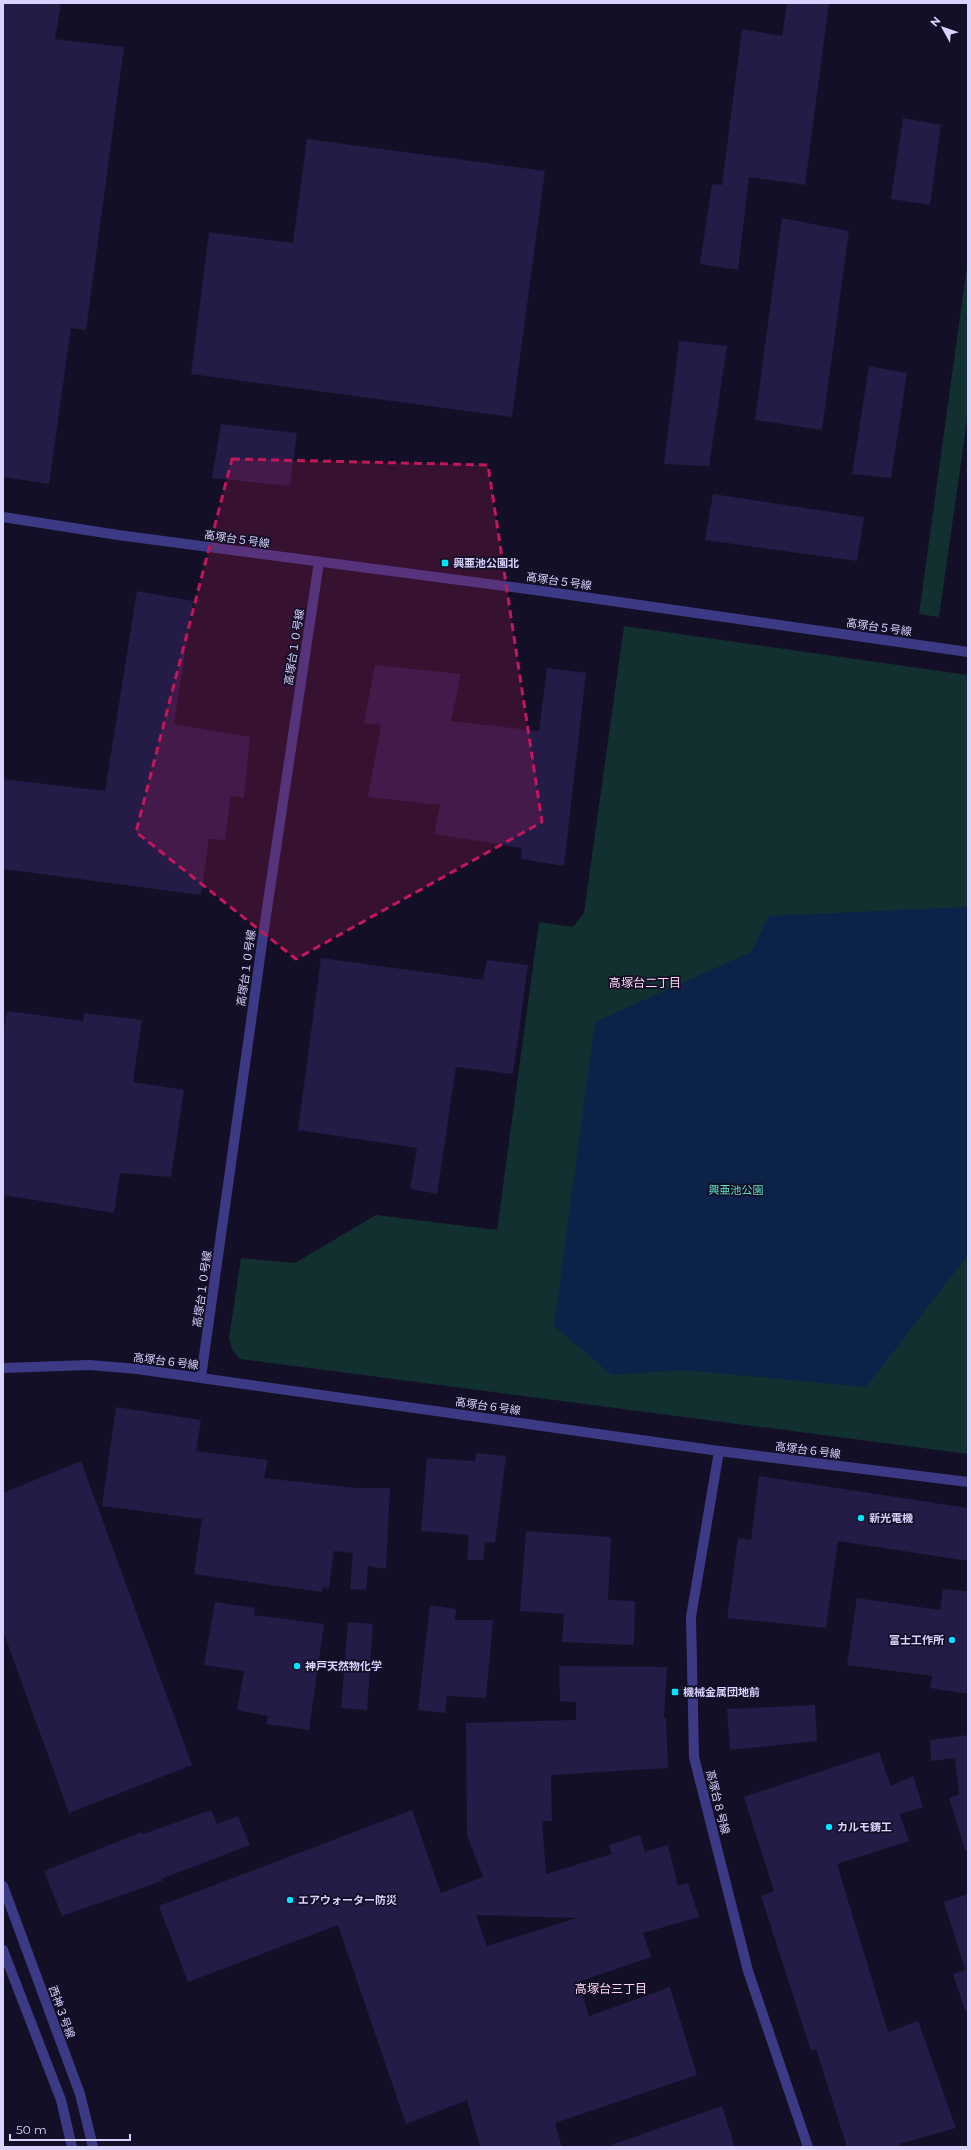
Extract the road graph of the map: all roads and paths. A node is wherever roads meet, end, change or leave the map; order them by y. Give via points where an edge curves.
1 (3, 517) edge
2 (319, 562) junction
3 (968, 652) edge
4 (3, 1368) edge
5 (201, 1377) junction
6 (719, 1451) junction
7 (968, 1482) edge
8 (3, 1886) edge
9 (3, 1950) edge
10 (72, 2147) edge
11 (93, 2147) edge
12 (808, 2147) edge

1 - 2 street, 高塚台５号線
2 - 3 street, 高塚台５号線
2 - 5 street, 高塚台１０号線
4 - 5 street, 高塚台６号線 via 88,1365
5 - 6 street, 高塚台６号線
6 - 7 street, 高塚台６号線
6 - 12 street, 高塚台８号線 via 691,1617 694,1756 748,1971
8 - 11 street, 西神３号線 via 80,2094
9 - 10 street via 61,2100

